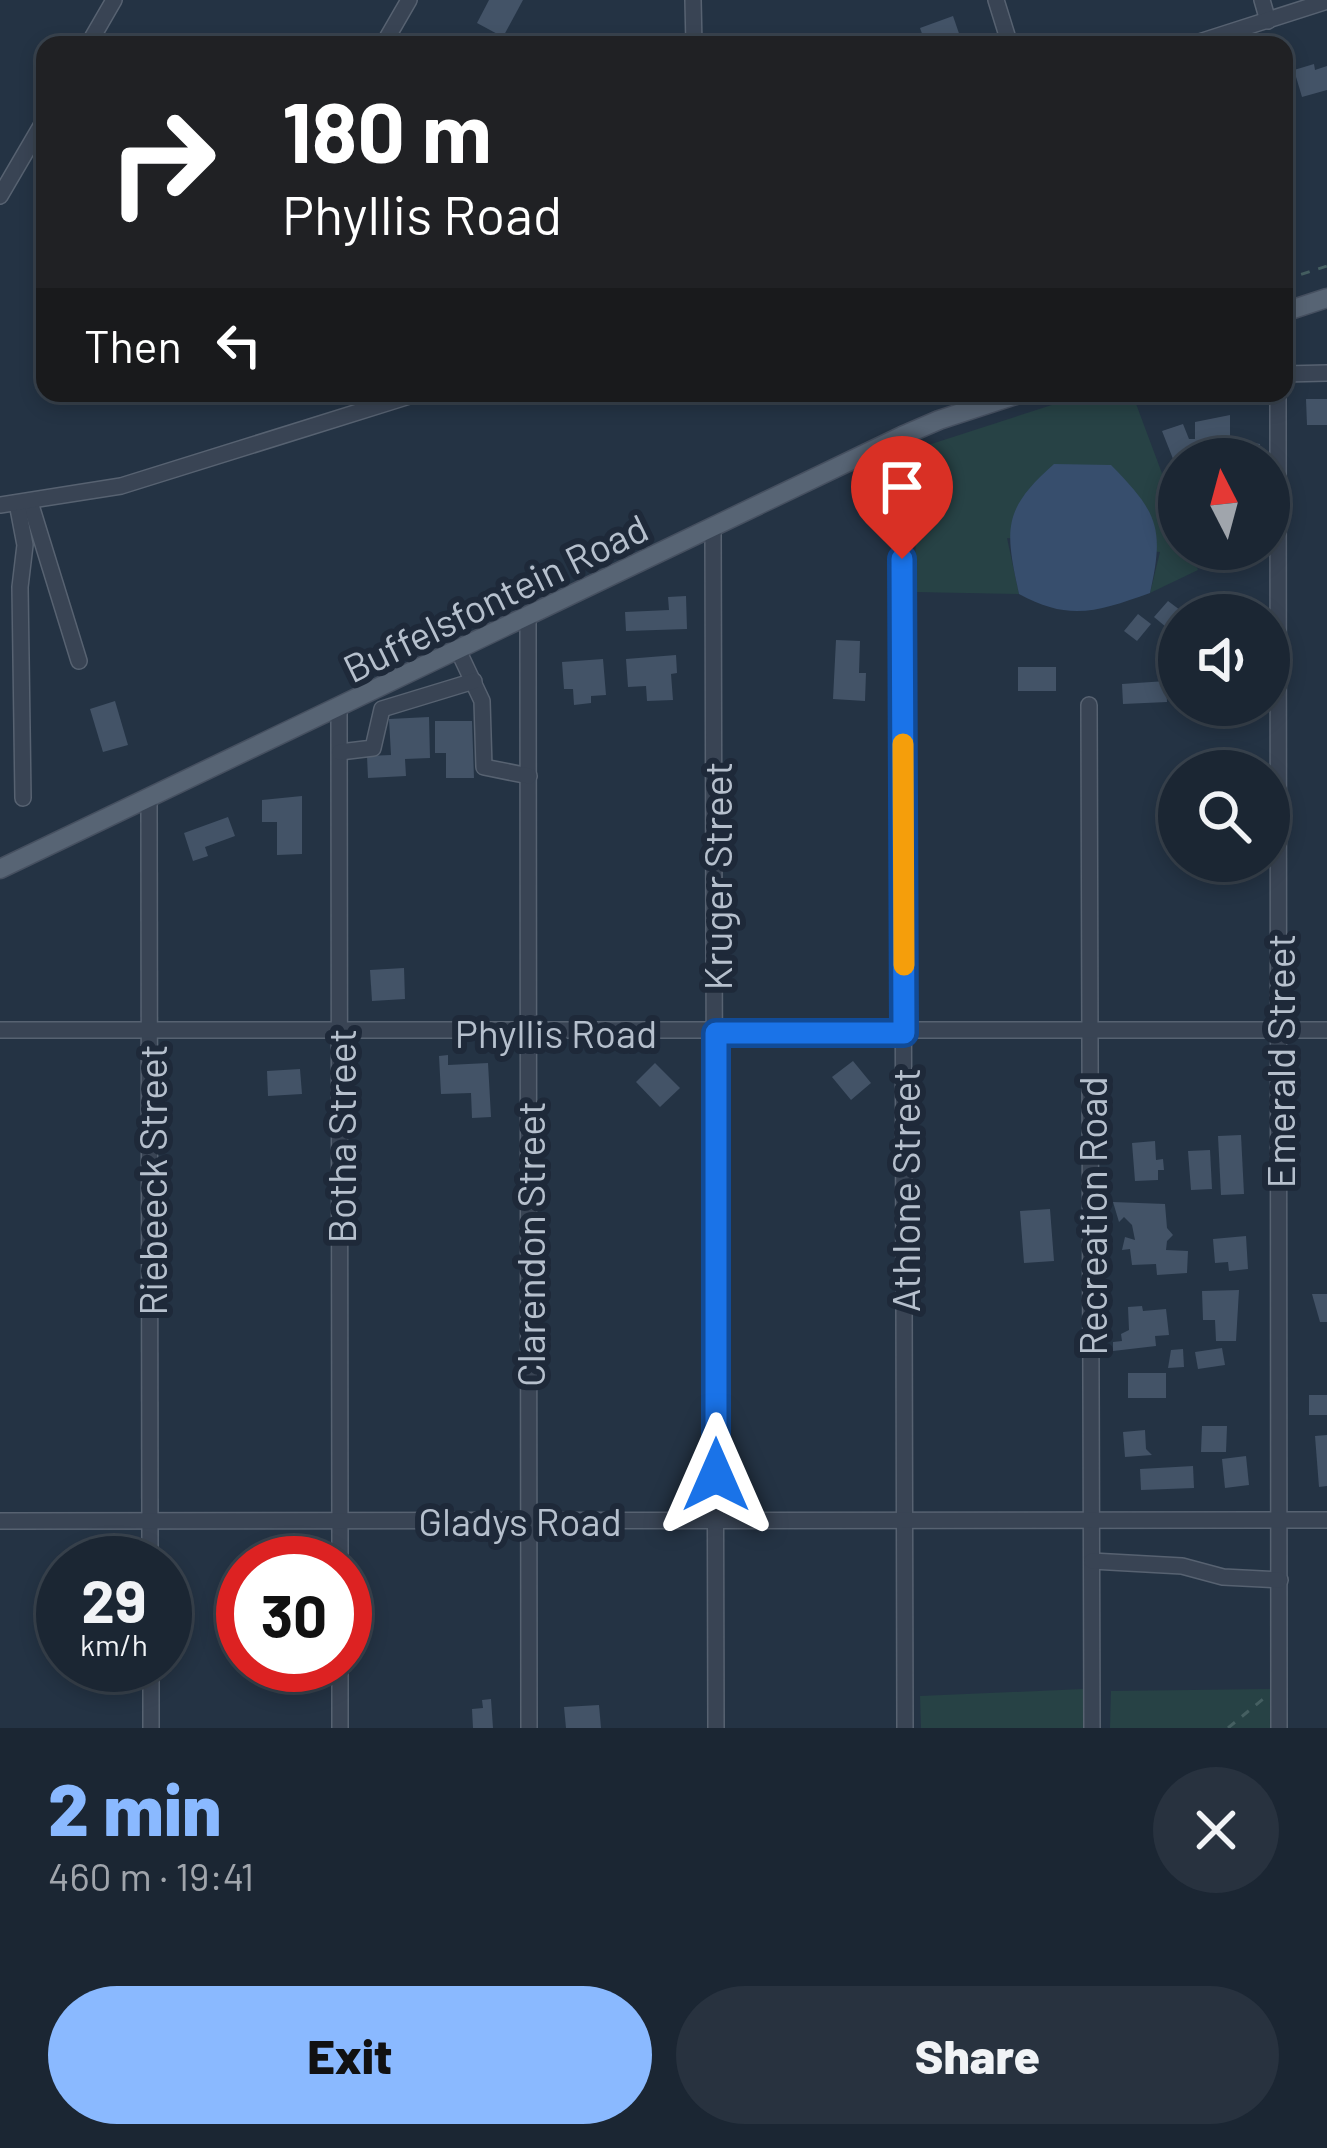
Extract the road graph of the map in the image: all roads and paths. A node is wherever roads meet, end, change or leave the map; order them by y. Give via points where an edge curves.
1 (114, 0) edge
2 (409, 0) edge
3 (693, 0) edge
4 (996, 0) edge
5 (1262, 0) edge
6 (1327, 1) edge
7 (1268, 21) junction
8 (93, 36) edge
9 (388, 36) edge
10 (694, 36) edge
11 (1007, 36) edge
12 (1219, 36) edge
13 (36, 134) edge
14 (0, 196) edge
15 (1327, 266) edge
16 (1293, 277) edge
17 (1327, 298) edge
18 (1293, 309) edge
19 (1327, 373) edge
20 (1293, 374) edge
21 (371, 402) edge
22 (993, 402) edge
23 (1278, 402) edge
24 (902, 436) junction
25 (16, 504) edge
26 (713, 528) junction
27 (528, 616) junction
28 (458, 650) junction
29 (79, 661) dead end
30 (475, 681) junction
31 (1089, 705) dead end
32 (339, 709) junction
33 (340, 752) junction
34 (529, 776) junction
35 (23, 798) dead end
36 (149, 798) junction
37 (0, 869) edge
38 (0, 1030) edge
39 (1090, 1030) junction
40 (1279, 1030) junction
41 (1327, 1030) edge
42 (152, 1031) junction
43 (340, 1032) junction
44 (529, 1032) junction
45 (716, 1033) junction
46 (904, 1033) junction
47 (1280, 1519) junction
48 (529, 1520) junction
49 (716, 1520) junction
50 (905, 1520) junction
51 (1092, 1520) junction
52 (1327, 1520) edge
53 (0, 1521) edge
54 (340, 1521) junction
55 (150, 1522) junction
56 (150, 1536) edge
57 (340, 1536) edge
58 (1092, 1561) junction
59 (1280, 1580) junction
60 (1279, 1680) junction
61 (151, 1692) edge
62 (340, 1692) edge
63 (152, 1728) edge
64 (340, 1728) edge
65 (529, 1728) edge
66 (716, 1728) edge
67 (905, 1728) edge
68 (1093, 1728) edge
69 (1228, 1728) edge
70 (1279, 1728) edge

1 - 8 street
2 - 9 street
3 - 10 street
4 - 11 street
5 - 7 street
6 - 7 street
7 - 12 street
13 - 14 street
15 - 16 path
17 - 18 main road
19 - 20 street
21 - 25 street via 121,486
22 - 24 main road, Buffelsfontein Road
23 - 40 street, Emerald Street
24 - 26 main road, Buffelsfontein Road
24 - 46 street, Athlone Street
25 - 29 street
25 - 35 street via 25,545
26 - 27 main road, Buffelsfontein Road
26 - 45 street, Kruger Street
27 - 28 main road, Buffelsfontein Road
27 - 34 street, Clarendon Street
28 - 30 street
28 - 32 main road, Buffelsfontein Road
30 - 33 street via 382,709 373,748
30 - 34 street via 484,767
31 - 39 street, Recreation Road
32 - 33 street, Botha Street
32 - 36 main road, Buffelsfontein Road
33 - 43 street, Botha Street
34 - 44 street, Clarendon Street
36 - 37 main road, Buffelsfontein Road
36 - 42 street, Riebeeck Street
38 - 42 street, Phyllis Road
39 - 40 street, Phyllis Road
39 - 46 street, Phyllis Road
39 - 51 street, Recreation Road
40 - 41 street, Phyllis Road
40 - 47 street, Emerald Street
42 - 43 street, Phyllis Road
42 - 55 street, Riebeeck Street
43 - 44 street, Phyllis Road
43 - 54 street, Botha Street
44 - 45 street, Phyllis Road
44 - 48 street, Clarendon Street
45 - 46 street, Phyllis Road
45 - 49 street, Kruger Street
46 - 50 street, Athlone Street
47 - 51 street, Gladys Road
47 - 52 street, Gladys Road
47 - 59 street, Emerald Street
48 - 49 street, Gladys Road
48 - 54 street, Gladys Road
48 - 65 street, Clarendon Street
49 - 50 street, Gladys Road
49 - 66 street, Kruger Street
50 - 51 street, Gladys Road
50 - 67 street, Athlone Street
51 - 58 street, Recreation Road
53 - 55 street, Gladys Road
54 - 55 street, Gladys Road
54 - 57 street, Botha Street
55 - 56 street, Riebeeck Street
58 - 59 street
58 - 68 street, Recreation Road
59 - 60 street, Emerald Street
60 - 69 path
60 - 70 street, Emerald Street
61 - 63 street
62 - 64 street

